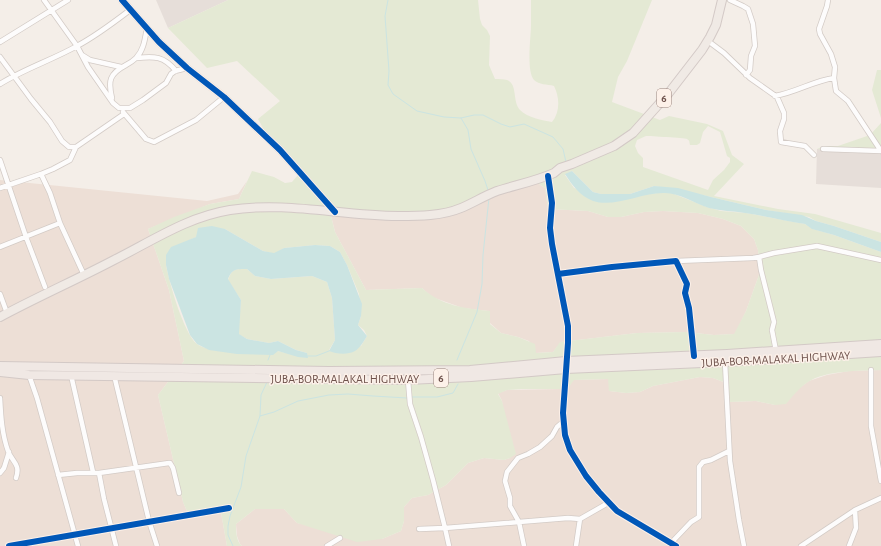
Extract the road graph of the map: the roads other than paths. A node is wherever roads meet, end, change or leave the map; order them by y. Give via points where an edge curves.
1 (44, 0) edge
2 (68, 0) edge
3 (122, 0) edge
4 (722, 0) edge
5 (730, 0) edge
6 (828, 0) edge
7 (51, 10) junction
8 (130, 10) junction
9 (147, 28) junction
10 (708, 41) junction
11 (0, 42) edge
12 (77, 46) junction
13 (82, 56) junction
14 (0, 57) edge
15 (137, 58) junction
16 (122, 67) junction
17 (187, 68) junction
18 (176, 71) junction
19 (746, 75) junction
20 (14, 76) junction
21 (834, 78) junction
22 (0, 84) edge
23 (775, 96) junction
24 (224, 97) junction
25 (113, 103) junction
26 (119, 108) junction
27 (124, 114) junction
28 (76, 147) junction
29 (823, 149) dead end
30 (881, 151) edge
31 (814, 155) dead end
32 (0, 160) edge
33 (41, 174) junction
34 (548, 176) junction
35 (8, 185) junction
36 (0, 188) edge
37 (335, 212) junction
38 (60, 223) junction
39 (26, 237) junction
40 (0, 247) edge
41 (759, 257) junction
42 (881, 260) edge
43 (676, 261) junction
44 (558, 274) junction
45 (84, 275) junction
46 (45, 287) dead end
47 (0, 294) edge
48 (3, 315) edge
49 (881, 344) edge
50 (776, 351) junction
51 (881, 352) edge
52 (694, 356) junction
53 (725, 362) junction
54 (566, 365) junction
55 (0, 366) edge
56 (871, 370) dead end
57 (0, 372) edge
58 (29, 375) junction
59 (71, 375) junction
60 (114, 376) junction
61 (408, 380) junction
62 (0, 398) edge
63 (0, 416) edge
64 (564, 420) junction
65 (729, 451) junction
66 (9, 452) junction
67 (137, 468) junction
68 (93, 472) junction
69 (0, 473) edge
70 (99, 473) junction
71 (58, 475) junction
72 (16, 478) dead end
73 (881, 481) edge
74 (179, 493) dead end
75 (881, 498) edge
76 (229, 508) dead end
77 (855, 510) junction
78 (580, 519) junction
79 (149, 521) junction
80 (519, 522) junction
81 (111, 528) junction
82 (445, 528) junction
83 (419, 529) dead end
84 (74, 534) junction
85 (340, 538) dead end
86 (37, 543) edge
87 (674, 545) edge
88 (9, 546) edge
89 (78, 546) edge
90 (116, 546) edge
91 (157, 546) edge
92 (327, 546) edge
93 (449, 546) edge
94 (524, 546) edge
95 (576, 546) edge
96 (744, 546) edge
97 (801, 546) edge
98 (849, 546) edge

1 - 7 street
2 - 7 street
3 - 8 street
4 - 10 main road, 6 via 716,25
5 - 19 street via 748,9 753,24 755,46 750,70
6 - 21 street via 819,28 833,60
7 - 11 street
7 - 12 street
8 - 9 street
8 - 12 street
9 - 15 street
9 - 17 street
10 - 19 street
10 - 34 main road, 6 via 668,94 633,133 614,146 560,168
12 - 13 street
12 - 20 street
13 - 16 street
13 - 25 street
14 - 20 street
15 - 16 street
15 - 18 street via 152,57 164,60
16 - 25 street via 110,79
17 - 18 street
17 - 24 street
18 - 26 street via 152,94 130,108
19 - 23 street
20 - 22 street
20 - 28 street via 62,141 69,147
21 - 23 street
21 - 30 street via 836,91 848,101
23 - 31 street via 784,113 780,131 781,142 805,146
24 - 27 street via 196,120 154,142 146,139
24 - 37 street via 284,154
25 - 26 street
26 - 27 street
27 - 28 street
28 - 33 street via 70,160
29 - 30 street
32 - 35 street
33 - 35 street
33 - 38 street
34 - 37 main road, 6 via 496,192 457,209 435,214 398,216
34 - 44 street via 552,202 550,228
35 - 36 street
35 - 39 street
37 - 45 main road, 6 via 258,207 218,212 178,226
38 - 39 street
38 - 45 street
39 - 40 street
39 - 46 street
41 - 42 street via 817,246
41 - 43 street
41 - 50 street via 774,322 772,330
43 - 44 street
43 - 52 street via 687,284 685,293
44 - 54 street via 568,326
45 - 48 main road, 6
47 - 48 street
49 - 50 highway, JUBA-BOR-MALAKAL HIGHWAY / 6
50 - 52 highway, JUBA-BOR-MALAKAL HIGHWAY / 6
51 - 53 highway, JUBA-BOR-MALAKAL HIGHWAY / 6
52 - 54 highway, JUBA-BOR-MALAKAL HIGHWAY / 6
53 - 54 highway, JUBA-BOR-MALAKAL HIGHWAY / 6
53 - 65 street
54 - 55 highway, JUBA-BOR-MALAKAL HIGHWAY / 6 via 406,371
54 - 61 highway, JUBA-BOR-MALAKAL HIGHWAY / 6 via 471,377
54 - 64 street
56 - 73 street via 871,426
57 - 58 highway, JUBA-BOR-MALAKAL HIGHWAY / 6
58 - 59 highway, JUBA-BOR-MALAKAL HIGHWAY / 6
58 - 71 street
59 - 60 highway, JUBA-BOR-MALAKAL HIGHWAY / 6
59 - 68 street
60 - 61 highway, JUBA-BOR-MALAKAL HIGHWAY / 6
60 - 67 street
61 - 82 street via 410,404
62 - 63 street
63 - 66 street
64 - 80 street via 540,447 518,458 507,472 505,481 510,506
64 - 87 street via 570,450 599,492 617,511
65 - 87 street via 703,462 699,468 699,517 691,522
65 - 96 street
66 - 69 street
66 - 72 street via 18,471
67 - 70 street
67 - 74 street via 170,463
67 - 79 street
68 - 70 street
68 - 71 street
70 - 81 street
71 - 84 street
75 - 77 street
76 - 79 street
77 - 97 street
77 - 98 street via 856,528
78 - 80 street
78 - 87 street via 608,503 649,532
78 - 95 street
79 - 81 street
79 - 91 street
80 - 82 street
80 - 94 street
81 - 84 street
81 - 90 street
82 - 83 street
82 - 93 street
84 - 86 street
84 - 89 street
85 - 92 street
86 - 88 street

